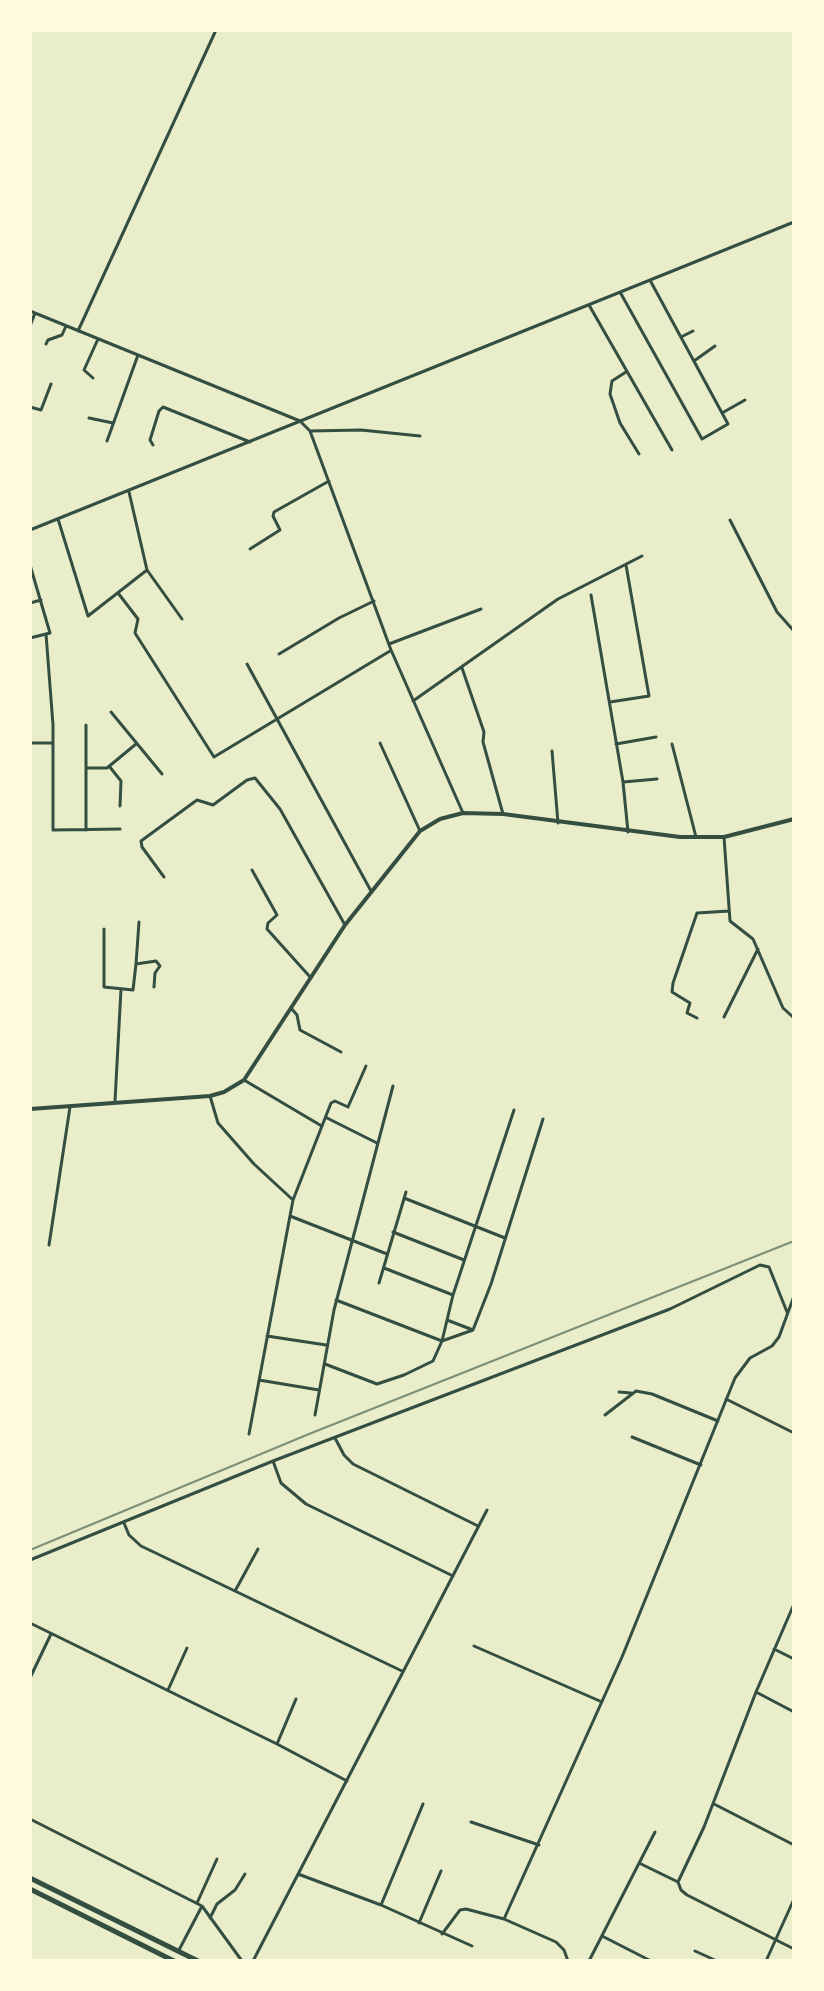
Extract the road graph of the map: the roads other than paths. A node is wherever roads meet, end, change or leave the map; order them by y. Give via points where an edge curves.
1 (216, 30) edge
2 (794, 222) edge
3 (650, 281) junction
4 (620, 292) junction
5 (589, 305) junction
6 (32, 312) edge
7 (30, 326) edge
8 (66, 326) junction
9 (78, 331) junction
10 (693, 331) dead end
11 (681, 337) junction
12 (98, 339) junction
13 (46, 344) dead end
14 (715, 346) dead end
15 (138, 355) junction
16 (694, 361) junction
17 (626, 372) junction
18 (93, 378) dead end
19 (51, 384) dead end
20 (745, 400) dead end
21 (30, 407) edge
22 (722, 413) junction
23 (89, 418) dead end
24 (300, 421) junction
25 (113, 423) junction
26 (310, 431) junction
27 (420, 436) dead end
28 (107, 441) dead end
29 (251, 442) junction
30 (153, 445) dead end
31 (672, 450) dead end
32 (639, 454) dead end
33 (329, 481) junction
34 (129, 492) junction
35 (58, 519) junction
36 (730, 520) dead end
37 (30, 530) edge
38 (250, 549) dead end
39 (642, 556) dead end
40 (626, 565) junction
41 (30, 567) edge
42 (147, 570) junction
43 (118, 593) junction
44 (591, 595) dead end
45 (41, 600) junction
46 (374, 601) junction
47 (30, 603) edge
48 (481, 609) dead end
49 (182, 619) dead end
50 (794, 631) edge
51 (46, 634) junction
52 (30, 638) edge
53 (389, 644) junction
54 (391, 650) junction
55 (279, 654) dead end
56 (247, 664) dead end
57 (461, 667) junction
58 (413, 701) junction
59 (610, 702) junction
60 (111, 712) dead end
61 (275, 719) junction
62 (86, 725) dead end
63 (656, 737) dead end
64 (30, 743) edge
65 (53, 743) junction
66 (380, 743) dead end
67 (136, 744) junction
68 (616, 744) junction
69 (672, 744) dead end
70 (552, 751) dead end
71 (109, 766) junction
72 (86, 768) junction
73 (162, 774) dead end
74 (657, 779) dead end
75 (623, 782) junction
76 (120, 806) dead end
77 (463, 813) junction
78 (503, 814) junction
79 (794, 819) edge
80 (558, 823) junction
81 (120, 829) dead end
82 (86, 830) junction
83 (420, 831) junction
84 (628, 832) junction
85 (696, 837) junction
86 (724, 837) junction
87 (252, 870) dead end
88 (164, 877) dead end
89 (371, 891) junction
90 (729, 911) junction
91 (139, 922) dead end
92 (345, 925) junction
93 (104, 929) dead end
94 (758, 949) junction
95 (136, 964) junction
96 (311, 978) junction
97 (154, 987) dead end
98 (121, 989) junction
99 (291, 1008) junction
100 (724, 1017) dead end
101 (697, 1018) dead end
102 (794, 1018) edge
103 (341, 1052) dead end
104 (366, 1066) dead end
105 (244, 1080) junction
106 (393, 1086) dead end
107 (210, 1096) junction
108 (115, 1103) junction
109 (70, 1107) junction
110 (30, 1109) edge
111 (514, 1110) dead end
112 (326, 1117) junction
113 (543, 1119) dead end
114 (321, 1126) junction
115 (377, 1143) junction
116 (406, 1192) dead end
117 (404, 1198) junction
118 (293, 1200) junction
119 (290, 1216) junction
120 (476, 1226) junction
121 (393, 1232) junction
122 (505, 1238) junction
123 (352, 1242) junction
124 (49, 1245) dead end
125 (387, 1254) junction
126 (464, 1260) junction
127 (384, 1268) junction
128 (379, 1283) dead end
129 (453, 1295) junction
130 (794, 1296) edge
131 (336, 1300) junction
132 (787, 1312) junction
133 (447, 1320) junction
134 (473, 1330) junction
135 (267, 1336) junction
136 (442, 1341) junction
137 (328, 1345) junction
138 (325, 1364) junction
139 (259, 1380) junction
140 (319, 1390) junction
141 (619, 1392) dead end
142 (726, 1399) junction
143 (315, 1415) dead end
144 (605, 1415) dead end
145 (718, 1421) junction
146 (794, 1433) edge
147 (249, 1434) dead end
148 (632, 1437) dead end
149 (335, 1438) junction
150 (273, 1461) junction
151 (701, 1465) junction
152 (487, 1510) dead end
153 (124, 1523) junction
154 (478, 1526) junction
155 (258, 1549) dead end
156 (30, 1560) edge
157 (453, 1576) junction
158 (235, 1591) junction
159 (794, 1604) edge
160 (30, 1623) edge
161 (51, 1634) junction
162 (474, 1646) dead end
163 (187, 1648) dead end
164 (774, 1649) junction
165 (794, 1659) edge
166 (402, 1671) junction
167 (30, 1678) edge
168 (168, 1690) junction
169 (756, 1692) junction
170 (296, 1699) dead end
171 (602, 1702) junction
172 (794, 1712) edge
173 (277, 1744) junction
174 (347, 1781) junction
175 (423, 1804) dead end
176 (714, 1804) junction
177 (30, 1819) edge
178 (471, 1822) dead end
179 (655, 1832) dead end
180 (539, 1845) junction
181 (794, 1845) edge
182 (217, 1859) dead end
183 (639, 1863) junction
184 (441, 1871) dead end
185 (245, 1874) dead end
186 (298, 1874) junction
187 (30, 1878) edge
188 (678, 1882) junction
189 (30, 1889) edge
190 (794, 1899) edge
191 (199, 1905) junction
192 (381, 1905) junction
193 (210, 1918) junction
194 (504, 1919) junction
195 (419, 1923) junction
196 (442, 1934) junction
197 (602, 1936) junction
198 (775, 1939) junction
199 (472, 1946) dead end
200 (794, 1949) edge
201 (179, 1950) junction
202 (695, 1951) dead end
203 (174, 1961) edge
204 (198, 1961) edge
205 (242, 1961) edge
206 (253, 1961) edge
207 (568, 1961) edge
208 (589, 1961) edge
209 (651, 1961) edge
210 (717, 1961) edge
211 (766, 1961) edge

1 - 9 street
2 - 3 street
3 - 4 street
3 - 11 street
4 - 5 street
4 - 22 street via 702,439 728,424
5 - 17 street
5 - 24 street
6 - 7 street
6 - 8 street
8 - 9 street
8 - 13 street via 62,335
9 - 12 street
10 - 11 street
11 - 16 street
12 - 15 street
12 - 18 street via 84,370
14 - 16 street
15 - 24 street
15 - 25 street
16 - 22 street
17 - 31 street
17 - 32 street via 612,381 610,394
19 - 21 street via 41,410
20 - 22 street
23 - 25 street
24 - 26 street
24 - 29 street
25 - 28 street
26 - 27 street
26 - 33 street
29 - 30 street via 163,407 150,440
29 - 34 street
33 - 38 street via 274,512 280,530
33 - 46 street
34 - 35 street
34 - 42 street
35 - 37 street
35 - 43 street via 86,613 90,616
36 - 50 street via 777,612
39 - 40 street
40 - 57 street via 558,599
40 - 59 street via 649,696
41 - 45 street
42 - 43 street
42 - 49 street
43 - 61 street via 138,619 135,633 214,757
44 - 59 street
45 - 47 street
45 - 51 street via 50,633
46 - 53 street
46 - 55 street
48 - 53 street
51 - 52 street
51 - 65 street
53 - 54 street
54 - 58 street
54 - 61 street
56 - 61 street
57 - 58 street
57 - 78 street via 484,732
58 - 77 street
59 - 68 street
60 - 67 street
61 - 89 street
62 - 72 street
63 - 68 street
64 - 65 street
65 - 82 street via 53,830
66 - 83 street
67 - 71 street
67 - 73 street
68 - 75 street
69 - 85 street
70 - 80 street
71 - 72 street
71 - 76 street via 121,781
72 - 82 street
74 - 75 street
75 - 84 street
77 - 78 street
77 - 83 street
78 - 80 street
79 - 86 street
80 - 84 street
81 - 82 street
83 - 89 street
84 - 85 street
85 - 86 street
86 - 90 street
87 - 96 street via 277,915 266,927
88 - 92 street via 141,841 197,800 213,805 255,778 280,809
89 - 92 street
90 - 94 street via 731,924
90 - 101 street via 697,913 673,983 673,994 690,1003 687,1013
91 - 95 street
92 - 96 street
93 - 98 street via 104,987
94 - 100 street
94 - 102 street via 783,1008
95 - 97 street via 159,963
95 - 98 street via 134,989
96 - 99 street
98 - 108 street
99 - 103 street via 300,1030
99 - 105 street
104 - 112 street via 349,1105 332,1102
105 - 107 street
105 - 114 street
106 - 115 street
107 - 108 street
107 - 118 street via 218,1123
108 - 109 street
109 - 110 street
109 - 124 street
111 - 120 street
112 - 114 street
112 - 115 street
113 - 122 street
114 - 118 street
115 - 123 street
116 - 117 street
117 - 120 street
117 - 121 street
118 - 119 street
119 - 123 street
119 - 135 street
120 - 122 street
120 - 126 street
121 - 125 street
121 - 126 street
122 - 134 street
123 - 125 street
123 - 131 street
125 - 127 street
126 - 129 street
127 - 128 street
127 - 129 street
129 - 133 street
130 - 132 street
131 - 136 street
131 - 137 street
132 - 142 street via 779,1337 740,1368
132 - 149 street via 769,1267 760,1265 670,1309
133 - 134 street
133 - 136 street
134 - 136 street
135 - 137 street
135 - 139 street
136 - 138 street via 430,1364 380,1383
137 - 138 street
138 - 140 street
139 - 140 street
139 - 147 street
140 - 143 street
141 - 145 street via 658,1398
142 - 145 street
142 - 146 street
144 - 145 street via 636,1391
145 - 151 street
148 - 151 street
149 - 150 street
149 - 154 street via 353,1464
150 - 153 street
150 - 157 street via 281,1483 306,1504
151 - 171 street
152 - 154 street
153 - 156 street
153 - 158 street via 141,1546
154 - 157 street
155 - 158 street
157 - 166 street
158 - 166 street
159 - 164 street
160 - 161 street
161 - 167 street
161 - 168 street
162 - 171 street
163 - 168 street
164 - 165 street
164 - 169 street
166 - 174 street
168 - 173 street
169 - 172 street
169 - 176 street
170 - 173 street
171 - 180 street
173 - 174 street
174 - 186 street
175 - 192 street
176 - 181 street
176 - 188 street
177 - 191 street
178 - 180 street
179 - 183 street
180 - 194 street
182 - 191 street
183 - 188 street
183 - 197 street
184 - 195 street
185 - 193 street
186 - 192 street
186 - 206 street
187 - 201 highway
188 - 198 street via 687,1895
189 - 203 highway
190 - 198 street
191 - 193 street
191 - 201 street
192 - 195 street
193 - 205 street
194 - 196 street via 460,1910
194 - 207 street via 556,1942
195 - 196 street
196 - 199 street
197 - 208 street
197 - 209 street
198 - 200 street
198 - 211 street
201 - 204 highway
202 - 210 street

